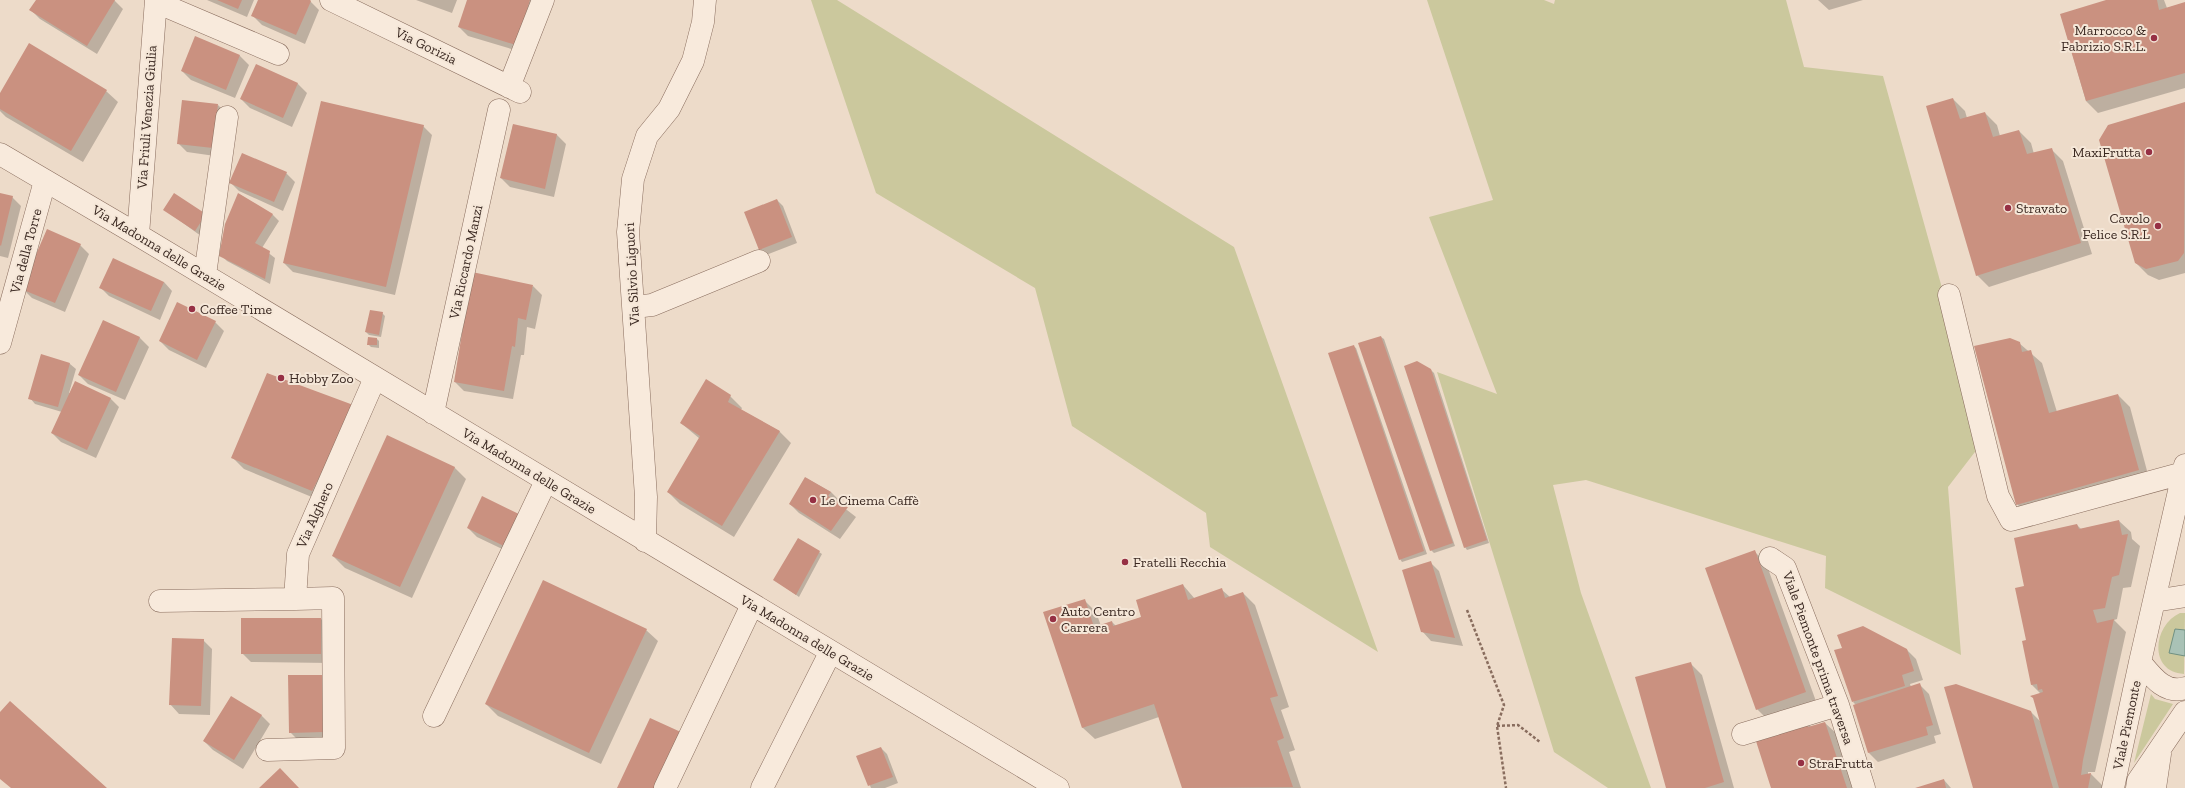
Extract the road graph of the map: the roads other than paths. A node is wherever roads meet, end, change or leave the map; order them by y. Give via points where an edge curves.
1 (543, 0) edge
2 (705, 0) edge
3 (156, 1) edge
4 (342, 3) edge
5 (278, 54) dead end
6 (499, 110) dead end
7 (227, 117) dead end
8 (0, 154) edge
9 (45, 181) junction
10 (138, 235) junction
11 (759, 261) dead end
12 (205, 275) junction
13 (1949, 295) dead end
14 (634, 307) junction
15 (0, 343) edge
16 (375, 378) junction
17 (433, 413) junction
18 (2184, 469) edge
19 (546, 481) junction
20 (645, 541) junction
21 (1770, 558) dead end
22 (2185, 596) edge
23 (295, 599) junction
24 (160, 601) dead end
25 (2154, 601) junction
26 (752, 605) junction
27 (830, 653) junction
28 (2140, 662) junction
29 (2185, 688) edge
30 (1838, 705) junction
31 (2185, 712) edge
32 (434, 716) dead end
33 (1743, 734) dead end
34 (2160, 747) junction
35 (267, 750) dead end
36 (665, 788) edge
37 (762, 788) edge
38 (1058, 788) edge
39 (1864, 788) edge
40 (2113, 788) edge
41 (2137, 788) edge
42 (2155, 788) edge

1 - 4 street, Via Gorizia via 515,90
2 - 14 street, Via Silvio Liguori via 703,22 693,61 669,109 647,136 633,179 628,232
3 - 5 street
3 - 10 street, Via Friuli Venezia Giulia
6 - 17 street, Via Riccardo Manzi
7 - 12 street
8 - 9 street, Via Madonna delle Grazie
9 - 10 street, Via Madonna delle Grazie
9 - 15 street, Via della Torre
10 - 12 street, Via Madonna delle Grazie
11 - 14 street via 652,305
12 - 16 street, Via Madonna delle Grazie
13 - 18 street via 1998,496 2011,520
14 - 20 street, Via Silvio Liguori via 646,497
16 - 17 street, Via Madonna delle Grazie
16 - 23 street, Via Alghero via 298,554
17 - 19 street, Via Madonna delle Grazie
18 - 25 street, Viale Piemonte
19 - 20 street, Via Madonna delle Grazie
19 - 32 street
20 - 26 street, Via Madonna delle Grazie
21 - 30 street, Viale Piemonte prima traversa via 1786,568
22 - 25 street
23 - 24 street
23 - 35 street via 332,598 334,748
25 - 28 street, Viale Piemonte
26 - 27 street, Via Madonna delle Grazie
26 - 36 street
27 - 37 street
27 - 38 street, Via Madonna delle Grazie
28 - 29 street, Viale Piemonte via 2160,684
28 - 40 street, Viale Piemonte
30 - 33 street
30 - 39 street, Viale Piemonte prima traversa
31 - 34 street, Viale Piemonte
34 - 41 street, Viale Piemonte via 2138,781
34 - 42 street

